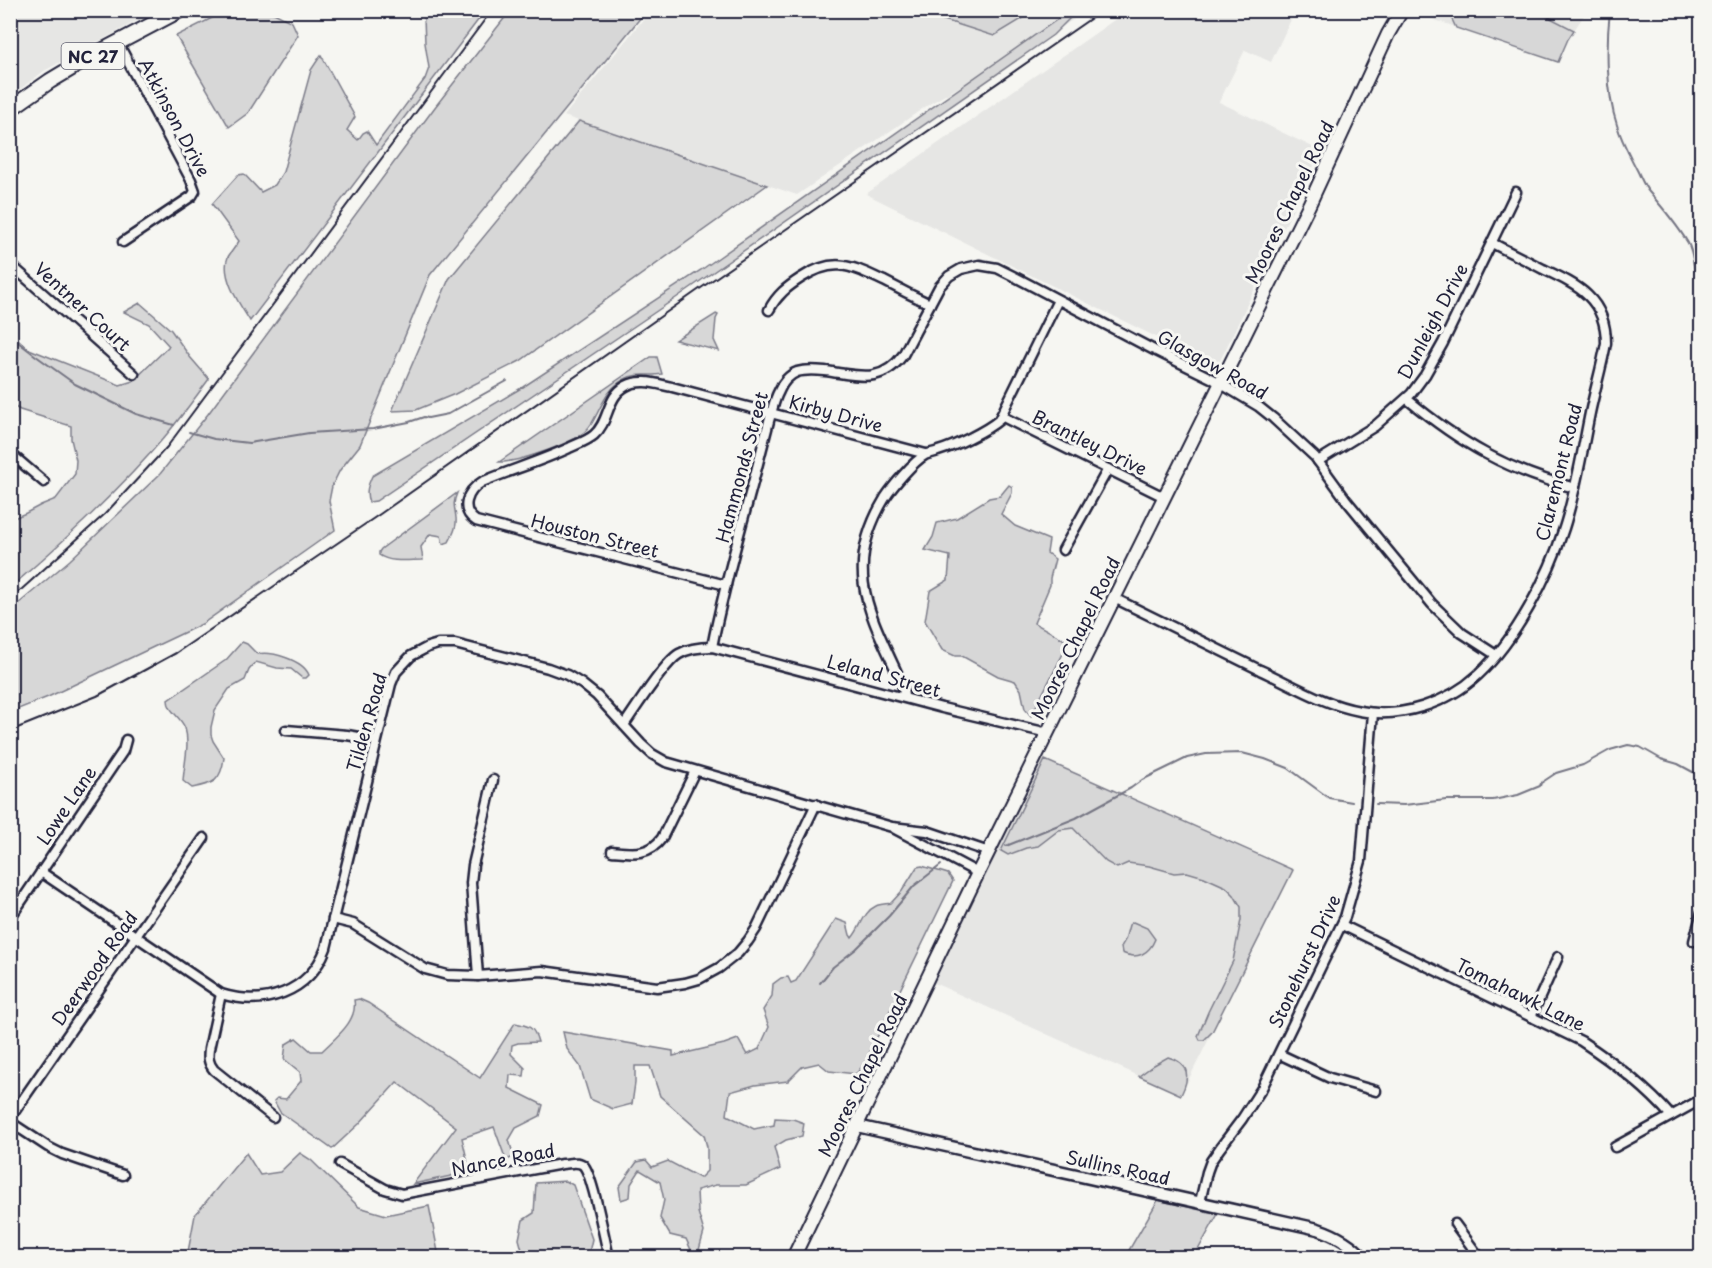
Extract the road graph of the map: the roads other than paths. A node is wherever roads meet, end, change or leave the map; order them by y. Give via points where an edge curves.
1 (180, 10) edge
2 (1394, 10) edge
3 (1402, 10) edge
4 (1388, 34) junction
5 (118, 43) junction
6 (10, 109) edge
7 (1516, 192) dead end
8 (123, 242) dead end
9 (1492, 243) junction
10 (10, 264) edge
11 (970, 266) joint
12 (1058, 300) junction
13 (930, 304) junction
14 (769, 310) dead end
15 (134, 374) dead end
16 (1221, 383) junction
17 (1407, 399) junction
18 (772, 413) junction
19 (1001, 416) junction
20 (10, 453) edge
21 (926, 454) junction
22 (1318, 461) junction
23 (1108, 469) junction
24 (44, 482) dead end
25 (1575, 488) junction
26 (1166, 495) junction
27 (466, 504) joint
28 (1063, 550) dead end
29 (726, 585) junction
30 (1114, 598) junction
31 (712, 647) junction
32 (1496, 655) junction
33 (904, 697) junction
34 (1372, 713) junction
35 (624, 724) junction
36 (286, 730) dead end
37 (1048, 733) junction
38 (126, 740) dead end
39 (376, 740) junction
40 (695, 771) junction
41 (493, 780) dead end
42 (816, 804) junction
43 (892, 827) junction
44 (204, 838) dead end
45 (612, 851) dead end
46 (989, 852) junction
47 (41, 872) junction
48 (978, 873) junction
49 (1701, 912) edge
50 (10, 918) edge
51 (333, 919) junction
52 (1342, 925) junction
53 (135, 937) junction
54 (1694, 941) dead end
55 (1558, 957) dead end
56 (478, 976) junction
57 (221, 994) junction
58 (1531, 1017) junction
59 (1279, 1054) junction
60 (1376, 1091) dead end
61 (1701, 1099) edge
62 (1671, 1116) junction
63 (273, 1117) dead end
64 (10, 1120) edge
65 (857, 1126) junction
66 (1615, 1147) dead end
67 (340, 1164) dead end
68 (123, 1175) dead end
69 (1200, 1202) junction
70 (1455, 1224) dead end
71 (609, 1257) edge
72 (793, 1257) edge
73 (1364, 1257) edge
74 (1480, 1257) edge

1 - 5 main road, NC 27
2 - 4 main road
3 - 4 main road
4 - 16 main road, Moores Chapel Road
5 - 6 main road, NC 27
5 - 8 street, Atkinson Drive via 195,191
7 - 9 street, Dunleigh Drive
9 - 17 street, Dunleigh Drive via 1434,360
9 - 25 street, Claremont Road via 1578,286 1602,316 1606,342
10 - 15 street, Ventner Court
11 - 12 street, Glasgow Road via 997,268
11 - 13 street, Hammonds Street via 950,276
12 - 16 street, Glasgow Road
12 - 19 street
13 - 14 street via 853,266 837,264 819,268 791,284 778,294
13 - 18 street, Hammonds Street via 903,356 891,369 873,376 815,370 796,373 779,389
16 - 22 street, Glasgow Road via 1273,418
16 - 26 main road, Moores Chapel Road
17 - 22 street, Dunleigh Drive via 1375,426
17 - 25 street via 1484,454
18 - 21 street, Kirby Drive
18 - 27 street, Kirby Drive via 655,383 632,384 616,394 601,428 590,439 482,482 472,490
18 - 29 street, Hammonds Street
19 - 21 street via 989,427
19 - 23 street, Brantley Drive
20 - 24 street
21 - 33 street via 898,480 882,504 862,563 868,608 900,679
22 - 32 street, Glasgow Road via 1432,604 1462,633
23 - 26 street, Brantley Drive
23 - 28 street
25 - 32 street, Claremont Road via 1544,578
26 - 30 main road, Moores Chapel Road
27 - 29 street, Houston Street via 472,518 486,524
29 - 31 street, Hammonds Street
30 - 34 street, Claremont Road via 1323,700
30 - 37 main road, Moores Chapel Road
31 - 33 street, Leland Street
31 - 35 street via 699,647 676,656
32 - 34 street, Claremont Road via 1470,682 1445,698 1404,711
33 - 37 street, Leland Street
34 - 52 street, Stonehurst Drive via 1361,861
35 - 39 street, Tilden Road via 597,696 567,675 445,643 419,651 396,672
35 - 40 street, Tilden Road via 657,757
36 - 39 street
37 - 46 main road, Moores Chapel Road
38 - 47 street, Lowe Lane via 123,751
39 - 51 street, Tilden Road
40 - 42 street, Tilden Road
40 - 45 street via 655,846 644,852
41 - 56 street via 471,883
42 - 43 street, Tilden Road
42 - 56 street via 756,929 738,953 708,975 657,987 553,971
43 - 46 street, Tilden Road via 927,831
43 - 48 street, Tilden Road
44 - 53 street, Deerwood Road
46 - 48 main road, Moores Chapel Road
47 - 50 street, Lowe Lane
47 - 53 street, Tilden Road
48 - 65 main road, Moores Chapel Road
49 - 54 street
51 - 56 street via 363,929 425,969 447,975
51 - 57 street, Tilden Road via 323,956 298,984 266,999
52 - 58 street, Tomahawk Lane
52 - 59 street, Stonehurst Drive
53 - 57 street, Tilden Road
53 - 64 street, Deerwood Road
55 - 58 street
57 - 63 street via 209,1049 210,1065
58 - 62 street, Tomahawk Lane via 1605,1057
59 - 60 street via 1330,1078
59 - 69 street, Stonehurst Drive via 1254,1102 1211,1161
61 - 62 street
62 - 66 street
64 - 68 street via 62,1154
65 - 69 street, Sullins Road
65 - 72 main road, Moores Chapel Road
67 - 71 street, Nance Road via 402,1194 577,1162 586,1169 591,1182
69 - 73 street, Sullins Road via 1330,1233
70 - 74 street

